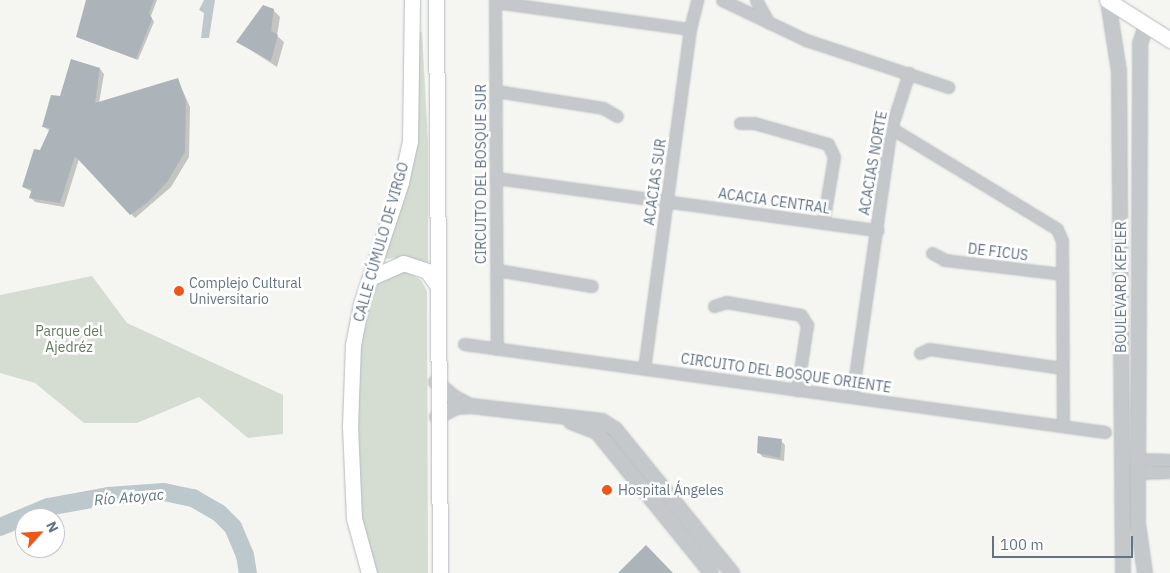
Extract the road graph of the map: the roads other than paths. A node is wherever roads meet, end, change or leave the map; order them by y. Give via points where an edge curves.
1 (412, 0) edge
2 (419, 0) edge
3 (436, 0) edge
4 (697, 0) edge
5 (722, 0) edge
6 (756, 0) edge
7 (1107, 0) edge
8 (495, 1) edge
9 (435, 18) junction
10 (769, 23) junction
11 (410, 25) junction
12 (1146, 25) junction
13 (690, 29) junction
14 (1170, 40) edge
15 (436, 73) junction
16 (908, 73) junction
17 (948, 87) dead end
18 (496, 91) junction
19 (617, 116) dead end
20 (740, 123) dead end
21 (891, 128) junction
22 (496, 178) junction
23 (668, 201) junction
24 (823, 223) junction
25 (877, 230) junction
26 (932, 253) dead end
27 (497, 270) junction
28 (1062, 274) junction
29 (370, 278) junction
30 (437, 285) junction
31 (592, 286) dead end
32 (714, 306) dead end
33 (464, 344) dead end
34 (497, 349) junction
35 (920, 353) dead end
36 (1062, 368) junction
37 (644, 369) junction
38 (436, 382) junction
39 (797, 390) junction
40 (852, 398) junction
41 (471, 406) junction
42 (437, 417) junction
43 (561, 418) junction
44 (1063, 426) junction
45 (1105, 432) dead end
46 (1170, 460) edge
47 (1138, 472) junction
48 (1170, 472) edge
49 (1122, 482) junction
50 (1121, 571) edge
51 (368, 573) edge
52 (440, 573) edge
53 (711, 573) edge
54 (732, 573) edge
55 (1145, 573) edge

1 - 11 main road, CALLE CÚMULO DE VIRGO
2 - 9 main road via 420,10 426,17
3 - 9 main road
4 - 13 street, ACACIAS SUR
5 - 10 street
6 - 10 street
7 - 12 main road
7 - 49 street, BOULEVARD KEPLER via 1119,71
8 - 13 street
8 - 18 street, CIRCUITO DEL BOSQUE SUR
9 - 15 main road
10 - 16 street via 806,40
11 - 15 main road via 425,28 433,35
11 - 29 main road, CALLE CÚMULO DE VIRGO via 410,141 401,182
12 - 14 main road
12 - 47 street, BOULEVARD KEPLER via 1140,44
13 - 23 street, ACACIAS SUR
15 - 30 main road
16 - 17 street
16 - 21 street, ACACIAS NORTE
18 - 19 street via 603,108
18 - 22 street, CIRCUITO DEL BOSQUE SUR
20 - 24 street via 754,123 828,144 834,157
21 - 25 street, ACACIAS NORTE
21 - 28 street via 1057,228 1062,241
22 - 23 street, ACACIA CENTRAL
22 - 27 street, CIRCUITO DEL BOSQUE SUR
23 - 24 street, ACACIA CENTRAL
23 - 37 street, ACACIAS SUR
24 - 25 street, ACACIA CENTRAL
25 - 40 street, ACACIAS NORTE
26 - 28 street, DE FICUS via 945,260
27 - 31 street
27 - 34 street, CIRCUITO DEL BOSQUE SUR
28 - 36 street
29 - 30 main road via 403,263 427,271
29 - 51 main road, CALLE CÚMULO DE VIRGO via 352,346 350,426 354,518
30 - 38 main road
32 - 39 street via 726,302 801,315 807,325
33 - 34 street, CIRCUITO DEL BOSQUE ORIENTE
34 - 37 street, CIRCUITO DEL BOSQUE ORIENTE
35 - 36 street via 929,349
36 - 44 street
37 - 39 street, CIRCUITO DEL BOSQUE ORIENTE
38 - 41 street via 452,397
38 - 42 main road
39 - 40 street, CIRCUITO DEL BOSQUE ORIENTE
40 - 44 street, CIRCUITO DEL BOSQUE ORIENTE
41 - 42 street via 457,407
41 - 43 street
42 - 52 main road
43 - 53 street via 597,432
43 - 54 street via 596,419 615,429
44 - 45 street, CIRCUITO DEL BOSQUE ORIENTE
46 - 47 street
47 - 48 street
47 - 49 street
47 - 55 street, BOULEVARD KEPLER via 1138,524
49 - 50 street, BOULEVARD KEPLER

